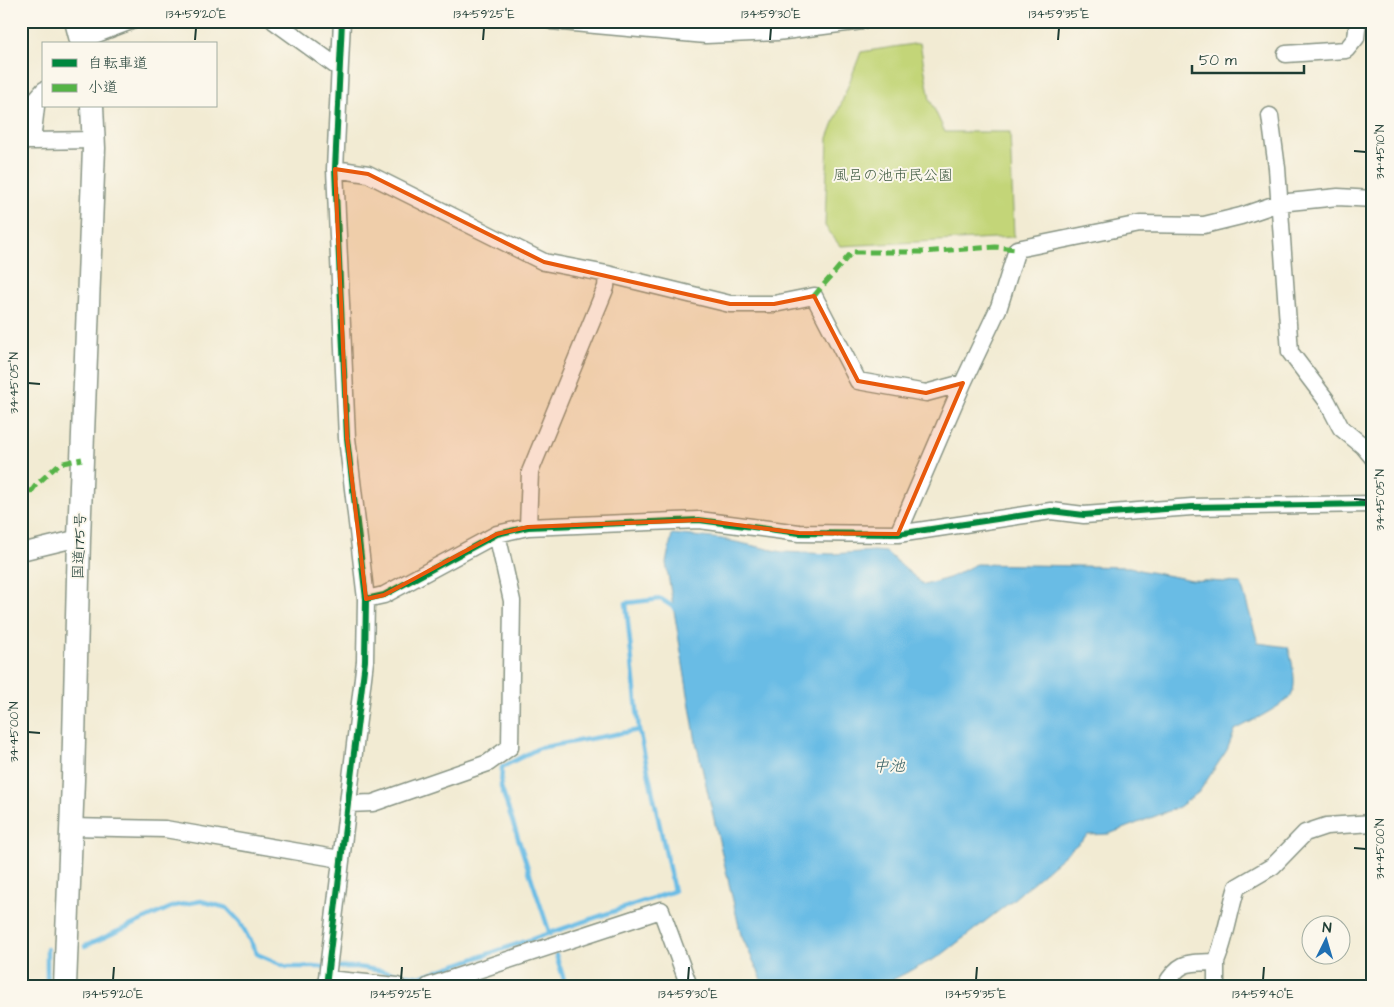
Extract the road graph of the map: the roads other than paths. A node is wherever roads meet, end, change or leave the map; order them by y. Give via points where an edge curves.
1 (131, 21) edge
2 (274, 21) edge
3 (342, 21) edge
4 (551, 21) edge
5 (862, 21) edge
6 (1358, 21) edge
7 (805, 25) edge
8 (80, 35) edge
9 (1286, 54) dead end
10 (339, 68) junction
11 (42, 92) edge
12 (92, 108) edge
13 (1270, 116) dead end
14 (94, 140) junction
15 (27, 141) edge
16 (335, 169) junction
17 (1373, 199) edge
18 (1279, 204) junction
19 (608, 274) junction
20 (963, 384) junction
21 (1373, 458) edge
22 (1373, 504) edge
23 (528, 527) junction
24 (497, 534) junction
25 (898, 534) junction
26 (79, 538) junction
27 (21, 552) edge
28 (366, 599) junction
29 (348, 804) junction
30 (1373, 823) edge
31 (71, 827) junction
32 (340, 860) junction
33 (1216, 962) junction
34 (326, 982) edge
35 (65, 986) edge
36 (397, 986) edge
37 (429, 986) edge
38 (690, 986) edge
39 (1164, 986) edge
40 (1216, 986) edge

1 - 8 street
2 - 10 street
3 - 10 street
4 - 7 street via 706,35 778,32
5 - 7 street
6 - 9 street via 1356,38 1346,50
10 - 16 street
11 - 15 street via 37,98
12 - 14 highway, 国道175号
13 - 18 street
14 - 15 street
14 - 26 highway, 国道175号
16 - 19 street via 368,174 544,262
16 - 28 street via 346,438
17 - 18 street via 1338,197
18 - 20 street via 1204,225 1140,224 1017,249 999,307
18 - 21 street via 1290,352 1327,401 1341,428
19 - 20 street via 730,304 774,304 814,296 858,381 926,393
19 - 23 street via 606,287 530,472
20 - 25 street
22 - 25 street via 1192,507 1084,516 1051,511
23 - 24 street
23 - 25 street via 699,520 799,533
24 - 28 street via 384,596
24 - 29 street via 512,601 510,748 488,763 373,803
26 - 27 street
26 - 31 highway, 国道175号
28 - 29 street via 365,661
29 - 32 street
30 - 33 street via 1326,826 1305,833 1273,866 1237,887
31 - 32 street via 165,829
31 - 35 highway, 国道175号
32 - 34 street
33 - 39 street via 1178,967
33 - 40 street
34 - 36 street
37 - 38 street via 661,910

